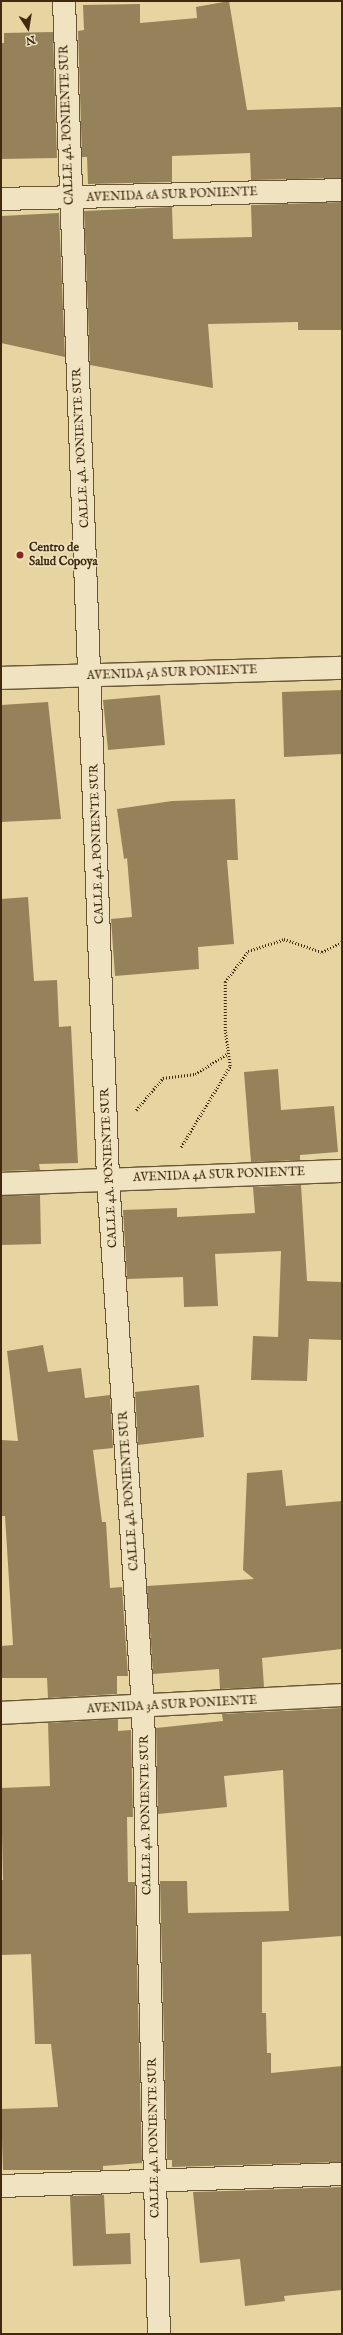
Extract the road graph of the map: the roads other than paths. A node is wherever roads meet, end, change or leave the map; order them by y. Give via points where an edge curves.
1 (64, 1) edge
2 (342, 190) edge
3 (69, 198) junction
4 (1, 199) edge
5 (342, 668) edge
6 (91, 676) junction
7 (1, 678) edge
8 (342, 1171) edge
9 (108, 1179) junction
10 (1, 1184) edge
11 (342, 1695) edge
12 (143, 1708) junction
13 (1, 1713) edge
14 (342, 2174) edge
15 (155, 2181) junction
16 (1, 2186) edge
17 (159, 2334) edge

1 - 3 street, CALLE 4A. PONIENTE SUR
2 - 3 street, AVENIDA 6A SUR PONIENTE
3 - 4 street, AVENIDA 6A SUR PONIENTE
3 - 6 street, CALLE 4A. PONIENTE SUR
5 - 6 street, AVENIDA 5A SUR PONIENTE
6 - 7 street, AVENIDA 5A SUR PONIENTE
6 - 9 street, CALLE 4A. PONIENTE SUR
8 - 9 street, AVENIDA 4A SUR PONIENTE
9 - 10 street, AVENIDA 4A SUR PONIENTE
9 - 12 street, CALLE 4A. PONIENTE SUR
11 - 12 street, AVENIDA 3A SUR PONIENTE
12 - 13 street, AVENIDA 3A SUR PONIENTE
12 - 15 street, CALLE 4A. PONIENTE SUR
14 - 15 street
15 - 16 street
15 - 17 street, CALLE 4A. PONIENTE SUR

